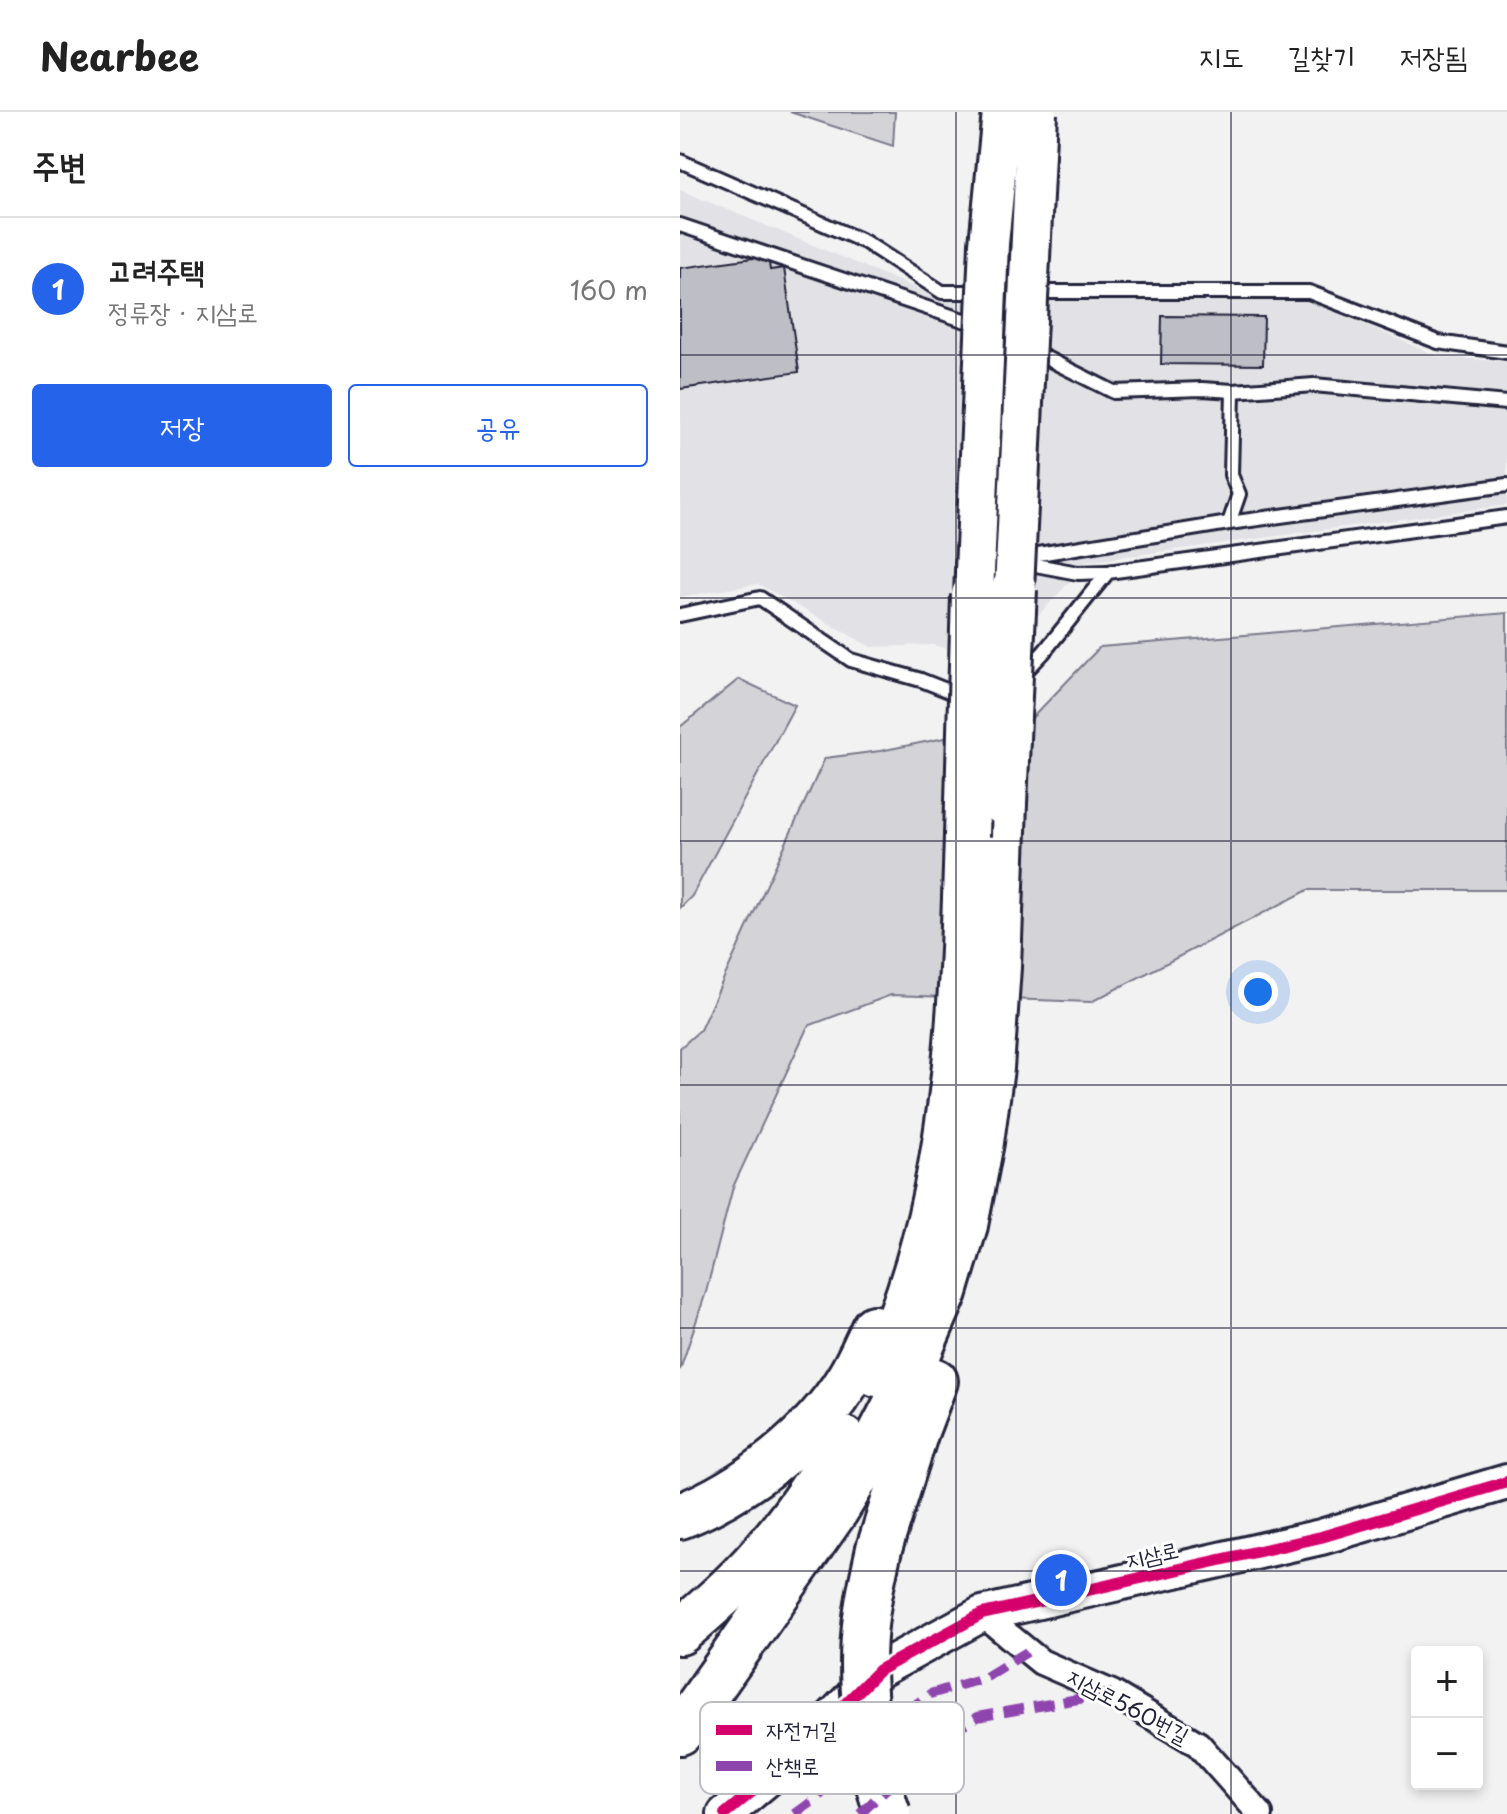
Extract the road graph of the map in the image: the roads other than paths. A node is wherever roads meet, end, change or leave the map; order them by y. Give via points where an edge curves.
1 (1019, 113) edge
2 (680, 161) edge
3 (680, 225) edge
4 (1507, 352) edge
5 (1233, 391) junction
6 (1507, 403) edge
7 (1507, 485) edge
8 (1507, 517) edge
9 (1229, 523) junction
10 (1108, 572) junction
11 (994, 592) junction
12 (680, 615) edge
13 (977, 702) dead end
14 (991, 707) dead end
15 (981, 1142) junction
16 (933, 1212) junction
17 (1507, 1482) edge
18 (836, 1510) junction
19 (680, 1516) edge
20 (982, 1614) junction
21 (680, 1632) edge
22 (680, 1663) edge
23 (701, 1702) edge
24 (847, 1702) edge
25 (866, 1702) edge
26 (700, 1704) edge
27 (680, 1732) edge
28 (749, 1794) edge
29 (883, 1794) edge
30 (725, 1814) edge
31 (888, 1814) edge
32 (1260, 1814) edge

1 - 11 main road, bridge
2 - 4 lane via 865,242 942,292 1309,292 1438,342
3 - 5 lane via 984,327 1114,392
5 - 6 lane via 1314,385
5 - 9 lane via 1231,475 1239,494
7 - 9 lane
8 - 10 lane
9 - 10 lane via 1007,559 1078,573
10 - 14 lane
11 - 15 highway, bridge via 1004,803 998,967
11 - 16 highway, bridge via 967,836 952,1099
12 - 13 lane via 760,598 851,660
15 - 18 highway via 945,1292 899,1398
15 - 25 highway, bridge via 978,1220 963,1299 879,1549 866,1617
16 - 19 highway via 849,1379 810,1430 755,1476
16 - 21 highway via 889,1348 852,1427 772,1542
17 - 20 street, 지삼로 via 1321,1537
18 - 22 highway
18 - 23 highway
20 - 24 street, 지삼로 via 879,1670
20 - 32 street, 지삼로560번길 via 1041,1662 1112,1693 1198,1744
26 - 27 highway
28 - 30 street, 지삼로
29 - 31 highway, bridge

